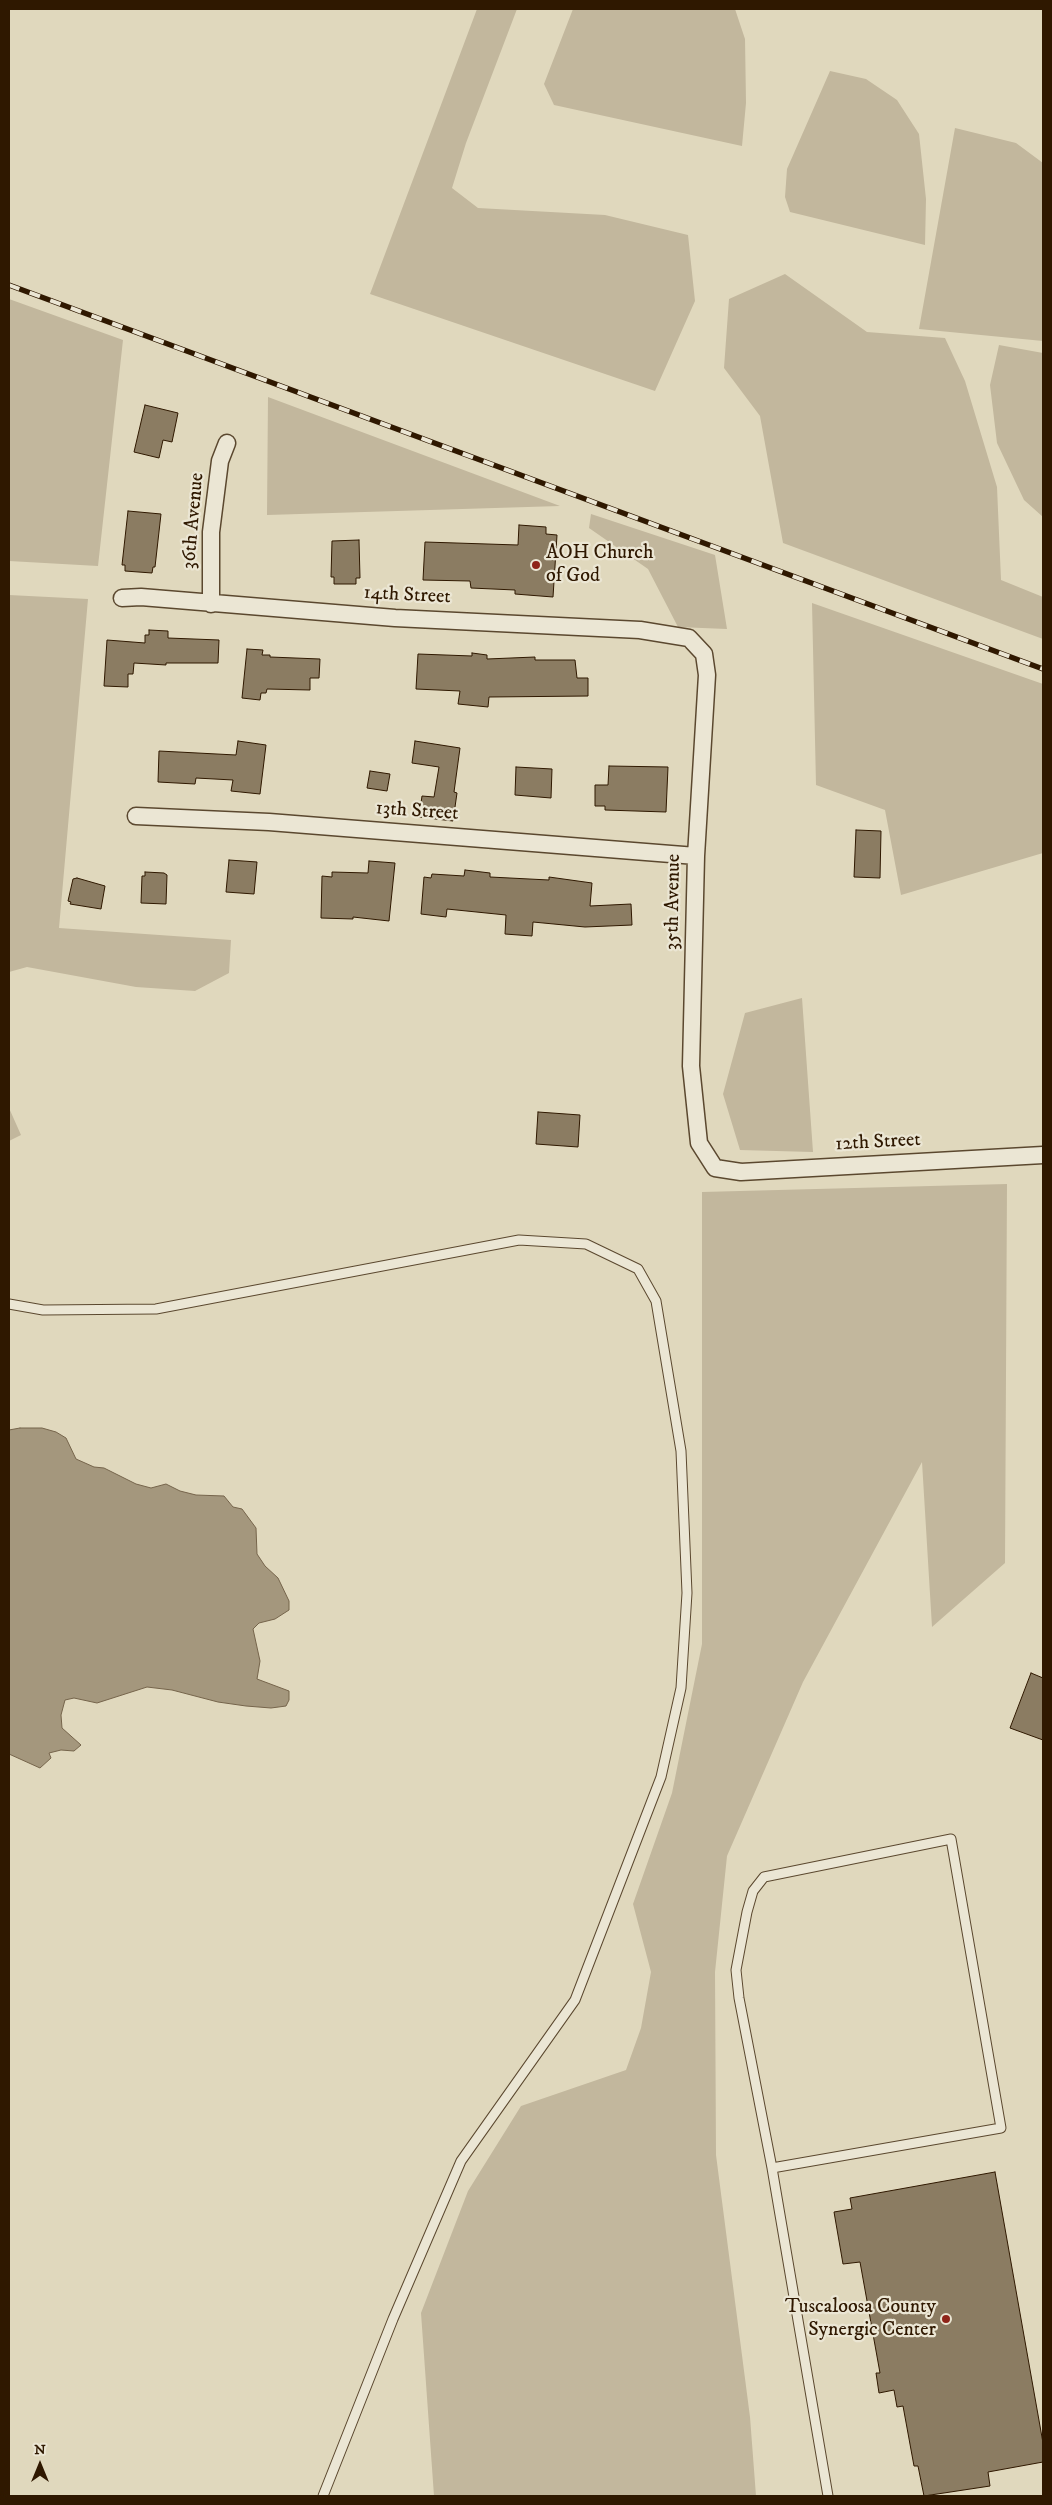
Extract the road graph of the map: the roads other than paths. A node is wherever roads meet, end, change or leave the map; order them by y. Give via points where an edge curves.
1 (227, 443) dead end
2 (122, 598) dead end
3 (211, 604) junction
4 (689, 638) joint
5 (136, 816) dead end
6 (696, 856) junction
7 (1043, 1155) edge
8 (715, 1168) joint
9 (9, 1304) edge
10 (772, 2168) junction
11 (323, 2496) edge
12 (828, 2496) edge

1 - 3 street, 36th Avenue via 220,461 211,532
2 - 3 street, 14th Street
3 - 4 street, 14th Street via 395,618 640,630
4 - 6 street, 35th Avenue via 704,654 707,675
5 - 6 street, 13th Street via 269,822
6 - 8 street, 35th Avenue via 691,1066 699,1143
7 - 8 street, 12th Street via 741,1172
9 - 11 lane via 43,1310 156,1309 519,1240 586,1244 638,1269 656,1301 681,1451 687,1593 681,1688 662,1777 574,2000 461,2161 393,2319
10 - 10 lane via 1001,2128 950,1838 764,1877 753,1891 736,1970
10 - 12 lane

